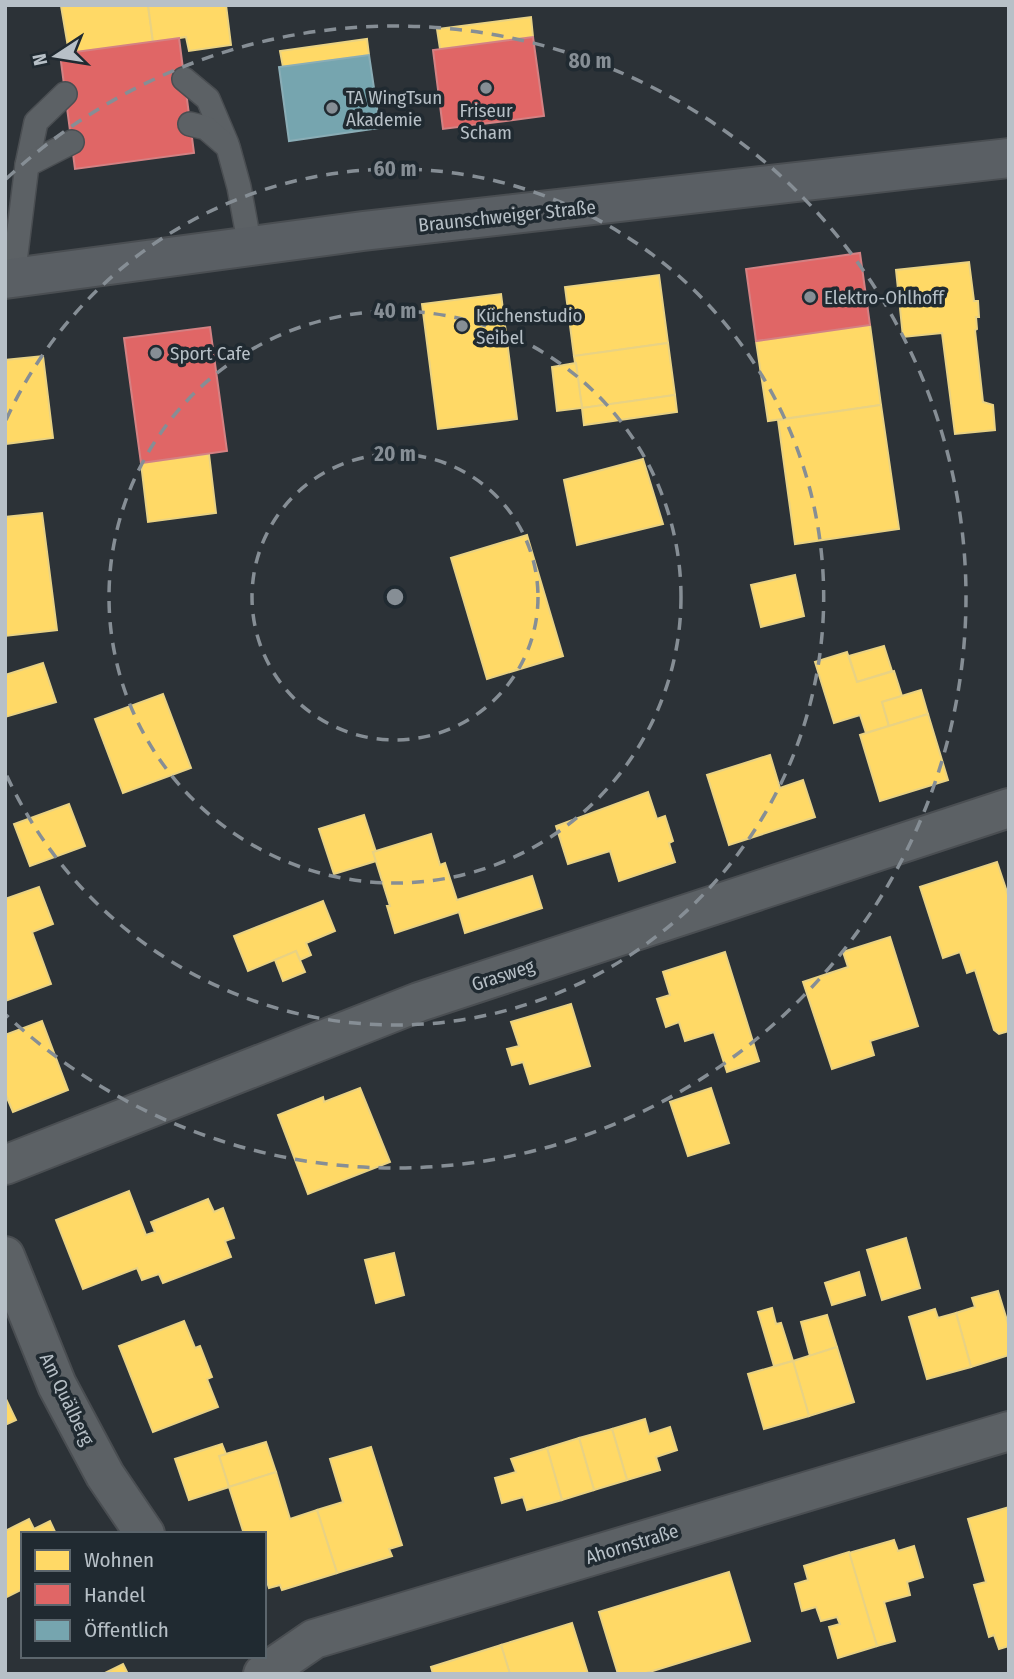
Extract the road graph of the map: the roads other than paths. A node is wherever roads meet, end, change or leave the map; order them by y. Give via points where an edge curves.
1 (184, 79) dead end
2 (65, 94) dead end
3 (190, 124) dead end
4 (72, 142) dead end
5 (228, 147) junction
6 (1009, 158) edge
7 (27, 165) junction
8 (250, 247) junction
9 (9, 278) edge
10 (1009, 808) edge
11 (5, 1166) edge
12 (5, 1255) edge
13 (1009, 1431) edge
14 (144, 1532) edge
15 (246, 1658) edge
16 (261, 1674) edge

1 - 5 lane via 208,99
2 - 7 lane via 36,122
3 - 5 lane via 206,128
4 - 7 lane
5 - 8 lane
6 - 8 street, Braunschweiger Straße
7 - 9 lane
8 - 9 street, Braunschweiger Straße
10 - 11 street, Grasweg via 419,1002
12 - 14 street, Am Quälberg via 57,1385 105,1475
13 - 16 street, Ahornstraße via 314,1639
15 - 16 street

